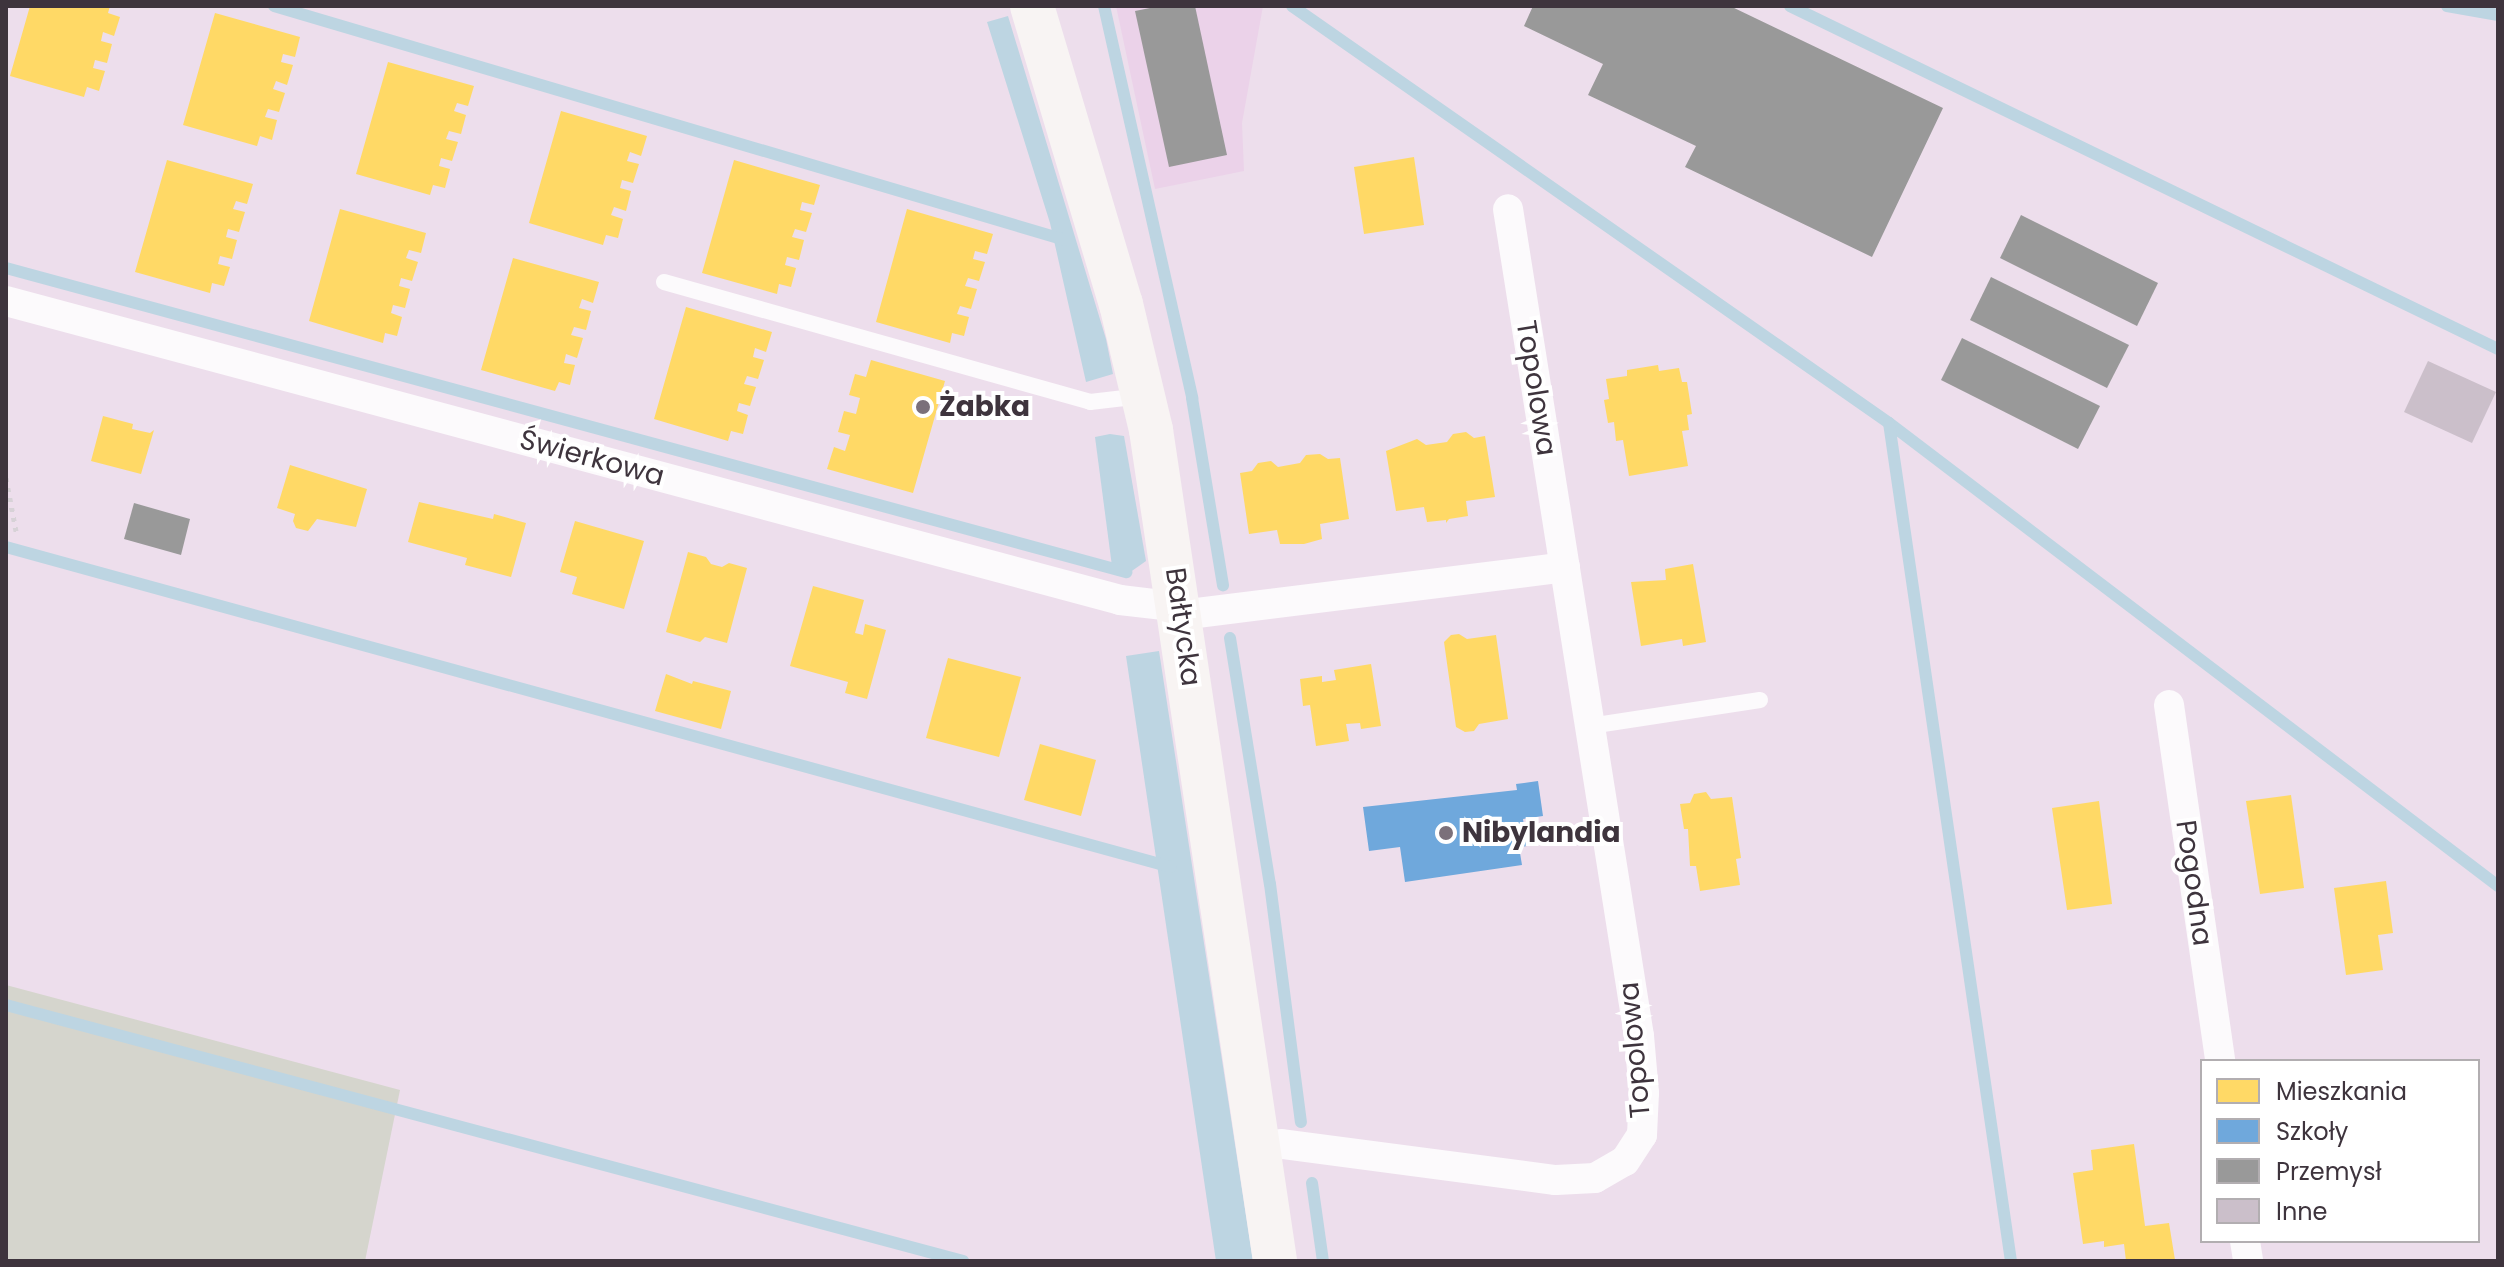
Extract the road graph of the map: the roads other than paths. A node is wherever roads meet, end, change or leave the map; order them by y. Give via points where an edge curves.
1 (1032, 6) edge
2 (1508, 209) dead end
3 (664, 282) dead end
4 (6, 301) edge
5 (1143, 396) junction
6 (1565, 567) junction
7 (1180, 609) junction
8 (1760, 700) dead end
9 (2169, 705) dead end
10 (1590, 726) junction
11 (2220, 1059) edge
12 (1259, 1147) junction
13 (1275, 1261) edge

1 - 5 main road, Bałtycka via 1121,304
2 - 6 street, Topolowa
3 - 5 lane via 1090,402
4 - 7 street, Świerkowa via 1120,600
5 - 7 main road, Bałtycka
6 - 7 street
6 - 10 street, Topolowa
7 - 12 main road, Bałtycka
8 - 10 lane
9 - 11 street, Pogodna
10 - 12 street, Topolowa via 1644,1093 1642,1135 1625,1161 1595,1178 1556,1180 1282,1144
12 - 13 main road, Bałtycka

